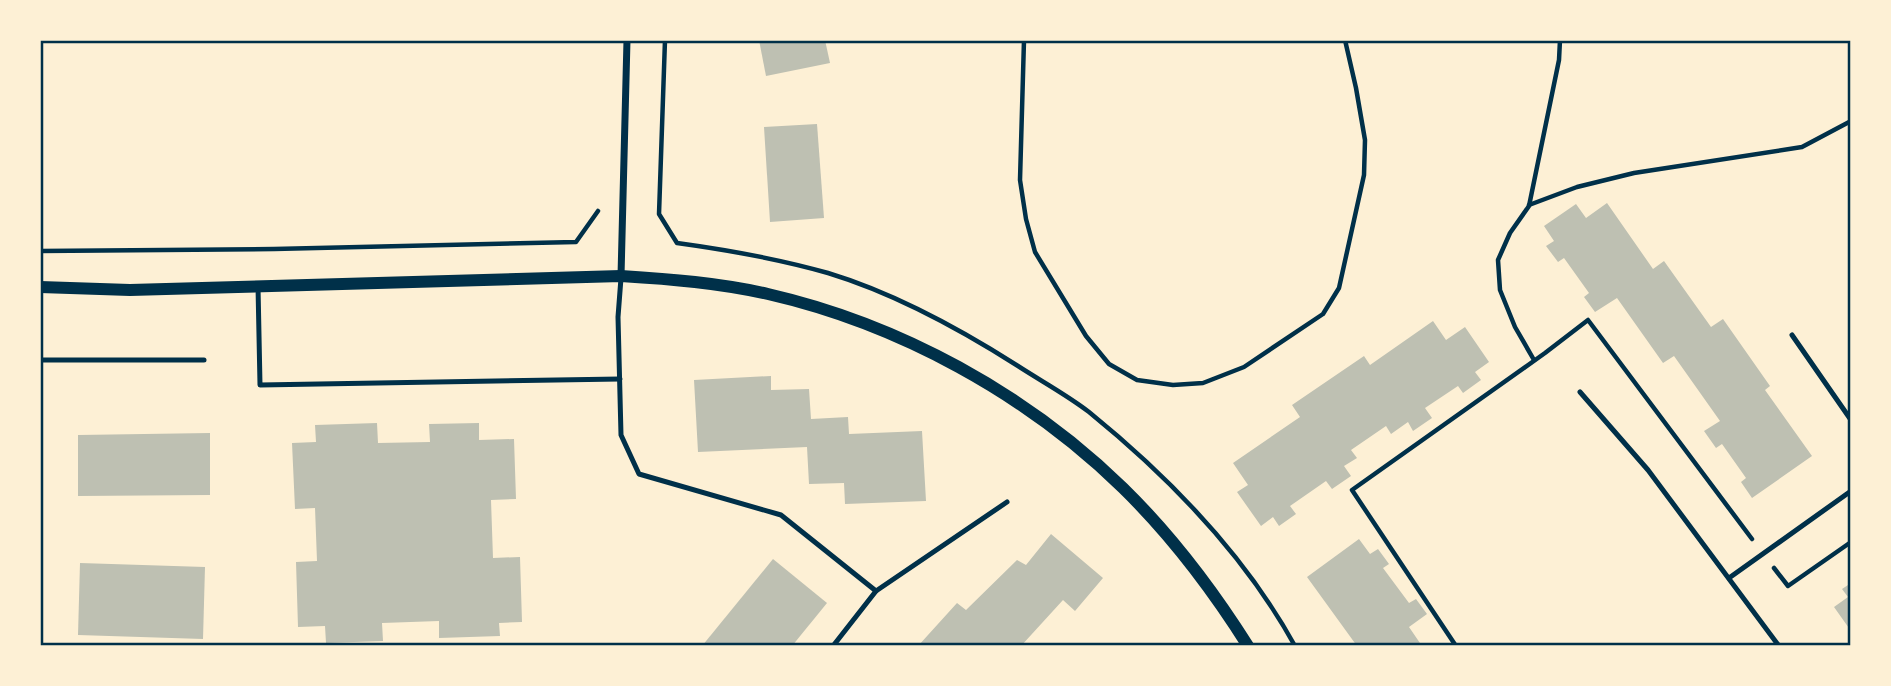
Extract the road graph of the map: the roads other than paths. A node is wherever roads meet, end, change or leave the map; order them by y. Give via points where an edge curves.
1 (627, 40) edge
2 (621, 276) junction
3 (258, 286) junction
4 (40, 288) edge
5 (1792, 335) dead end
6 (40, 360) edge
7 (204, 360) dead end
8 (620, 379) junction
9 (1580, 392) dead end
10 (1851, 420) edge
11 (1851, 491) edge
12 (1007, 502) dead end
13 (1729, 578) junction
14 (876, 591) junction
15 (833, 646) edge
16 (1248, 646) edge
17 (1779, 646) edge

1 - 2 street
2 - 3 street
2 - 8 lane
2 - 16 street via 691,281 780,298 845,317 917,346 986,382 1060,433 1123,487 1178,547
3 - 4 street
3 - 8 lane via 260,384
5 - 10 lane
6 - 7 lane
8 - 14 lane via 621,435 639,474 781,515
9 - 13 lane via 1648,470
11 - 13 lane
12 - 14 lane
13 - 17 lane
14 - 15 lane

